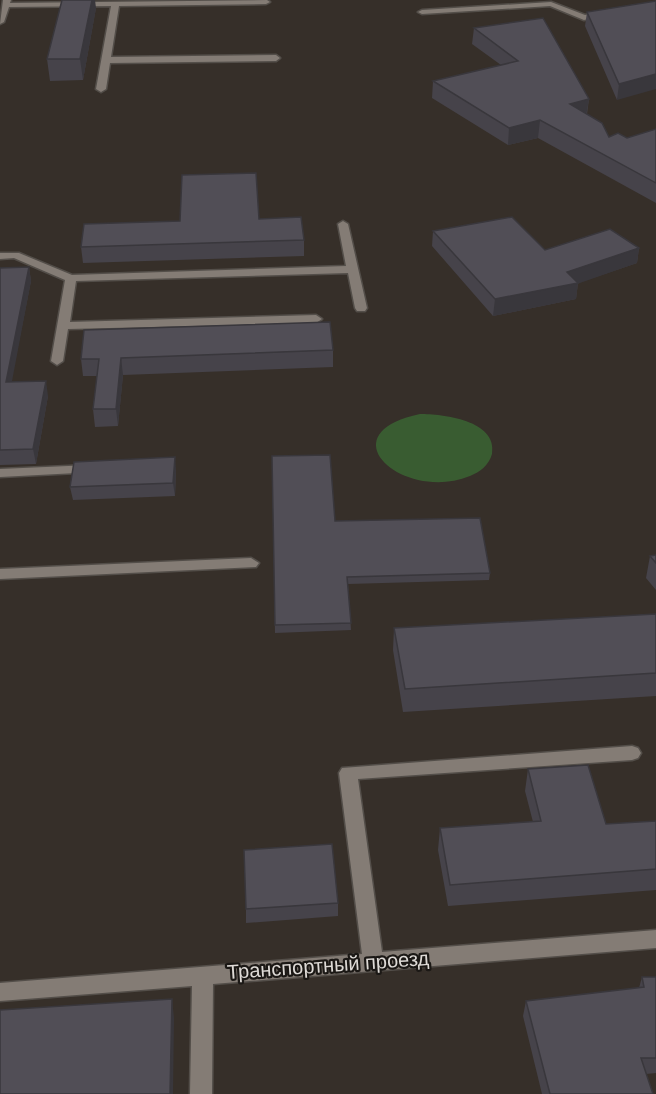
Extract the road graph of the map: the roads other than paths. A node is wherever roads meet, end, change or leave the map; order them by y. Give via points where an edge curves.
1 (266, 2) dead end
2 (6, 3) edge
3 (116, 4) junction
4 (422, 12) dead end
5 (615, 13) edge
6 (0, 22) edge
7 (276, 58) dead end
8 (106, 60) junction
9 (101, 89) dead end
10 (344, 224) dead end
11 (0, 256) edge
12 (353, 269) junction
13 (71, 278) junction
14 (361, 308) dead end
15 (316, 319) dead end
16 (63, 326) junction
17 (57, 361) dead end
18 (103, 468) edge
19 (0, 473) edge
20 (251, 563) dead end
21 (0, 574) edge
22 (632, 753) dead end
23 (656, 939) edge
24 (374, 962) junction
25 (203, 974) junction
26 (0, 992) edge
27 (201, 1094) edge

1 - 3 street
2 - 3 street
2 - 6 street
3 - 8 street
4 - 5 street via 550,4 584,18
7 - 8 street
8 - 9 street
10 - 12 street
11 - 13 street via 15,255
12 - 13 street
12 - 14 street
13 - 16 street
15 - 16 street
16 - 17 street
18 - 19 street
20 - 21 street
22 - 24 street via 348,773
23 - 24 street, Транспортный проезд
24 - 25 street, Транспортный проезд
25 - 26 street, Транспортный проезд
25 - 27 street

